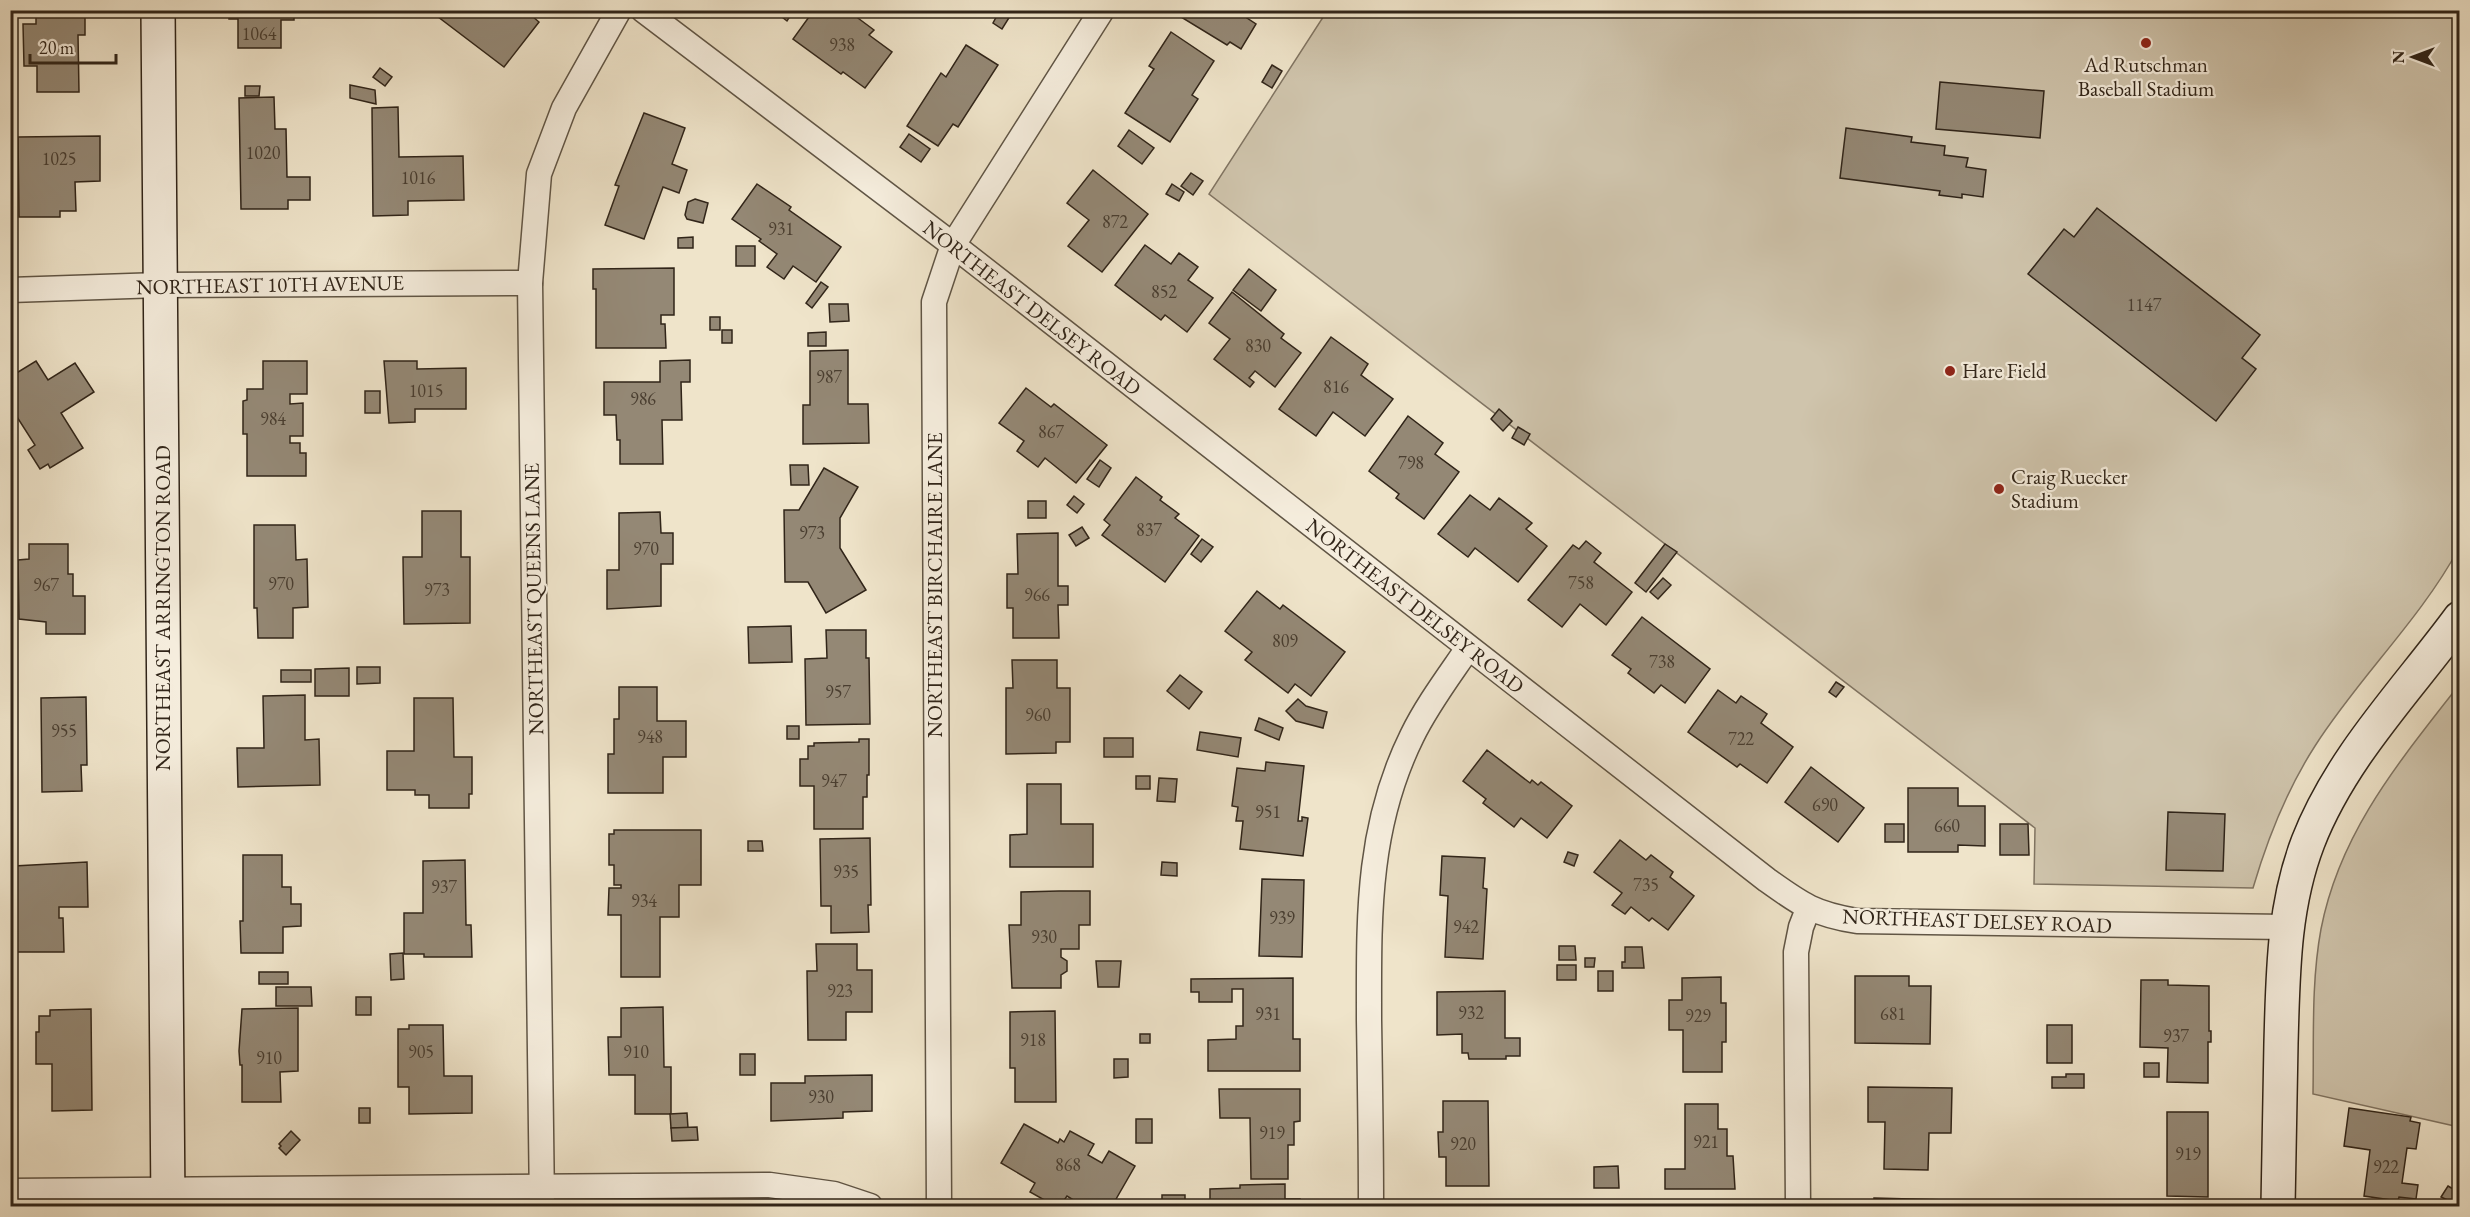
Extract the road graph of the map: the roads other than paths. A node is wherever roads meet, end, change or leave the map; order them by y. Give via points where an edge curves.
1 (158, 10) edge
2 (619, 10) edge
3 (643, 10) edge
4 (1102, 10) edge
5 (953, 245) junction
6 (530, 283) junction
7 (160, 285) junction
8 (10, 290) edge
9 (2460, 618) edge
10 (1468, 648) junction
11 (1808, 909) junction
12 (2286, 927) junction
13 (10, 1191) edge
14 (542, 1197) edge
15 (168, 1198) edge
16 (870, 1206) edge
17 (939, 1206) edge
18 (1371, 1206) edge
19 (1798, 1206) edge
20 (2278, 1206) edge

1 - 7 street, NORTHEAST ARRINGTON ROAD
2 - 6 street, NORTHEAST QUEENS LANE via 564,108 539,174
3 - 5 street, NORTHEAST DELSEY ROAD
4 - 5 street, NORTHEAST BIRCHAIRE LANE
5 - 10 street, NORTHEAST DELSEY ROAD
5 - 17 street, NORTHEAST BIRCHAIRE LANE via 934,302
6 - 7 street, NORTHEAST 10TH AVENUE
6 - 14 street, NORTHEAST QUEENS LANE
7 - 8 street, NORTHEAST 10TH AVENUE
7 - 15 street, NORTHEAST ARRINGTON ROAD
9 - 12 street via 2356,752 2330,797 2308,843
10 - 11 street, NORTHEAST DELSEY ROAD
10 - 18 street via 1412,736 1382,820 1373,867 1369,915
11 - 12 street, NORTHEAST DELSEY ROAD via 1857,921
11 - 19 street via 1796,952
12 - 20 street
13 - 15 street
14 - 15 street
14 - 16 street via 770,1185 834,1194

